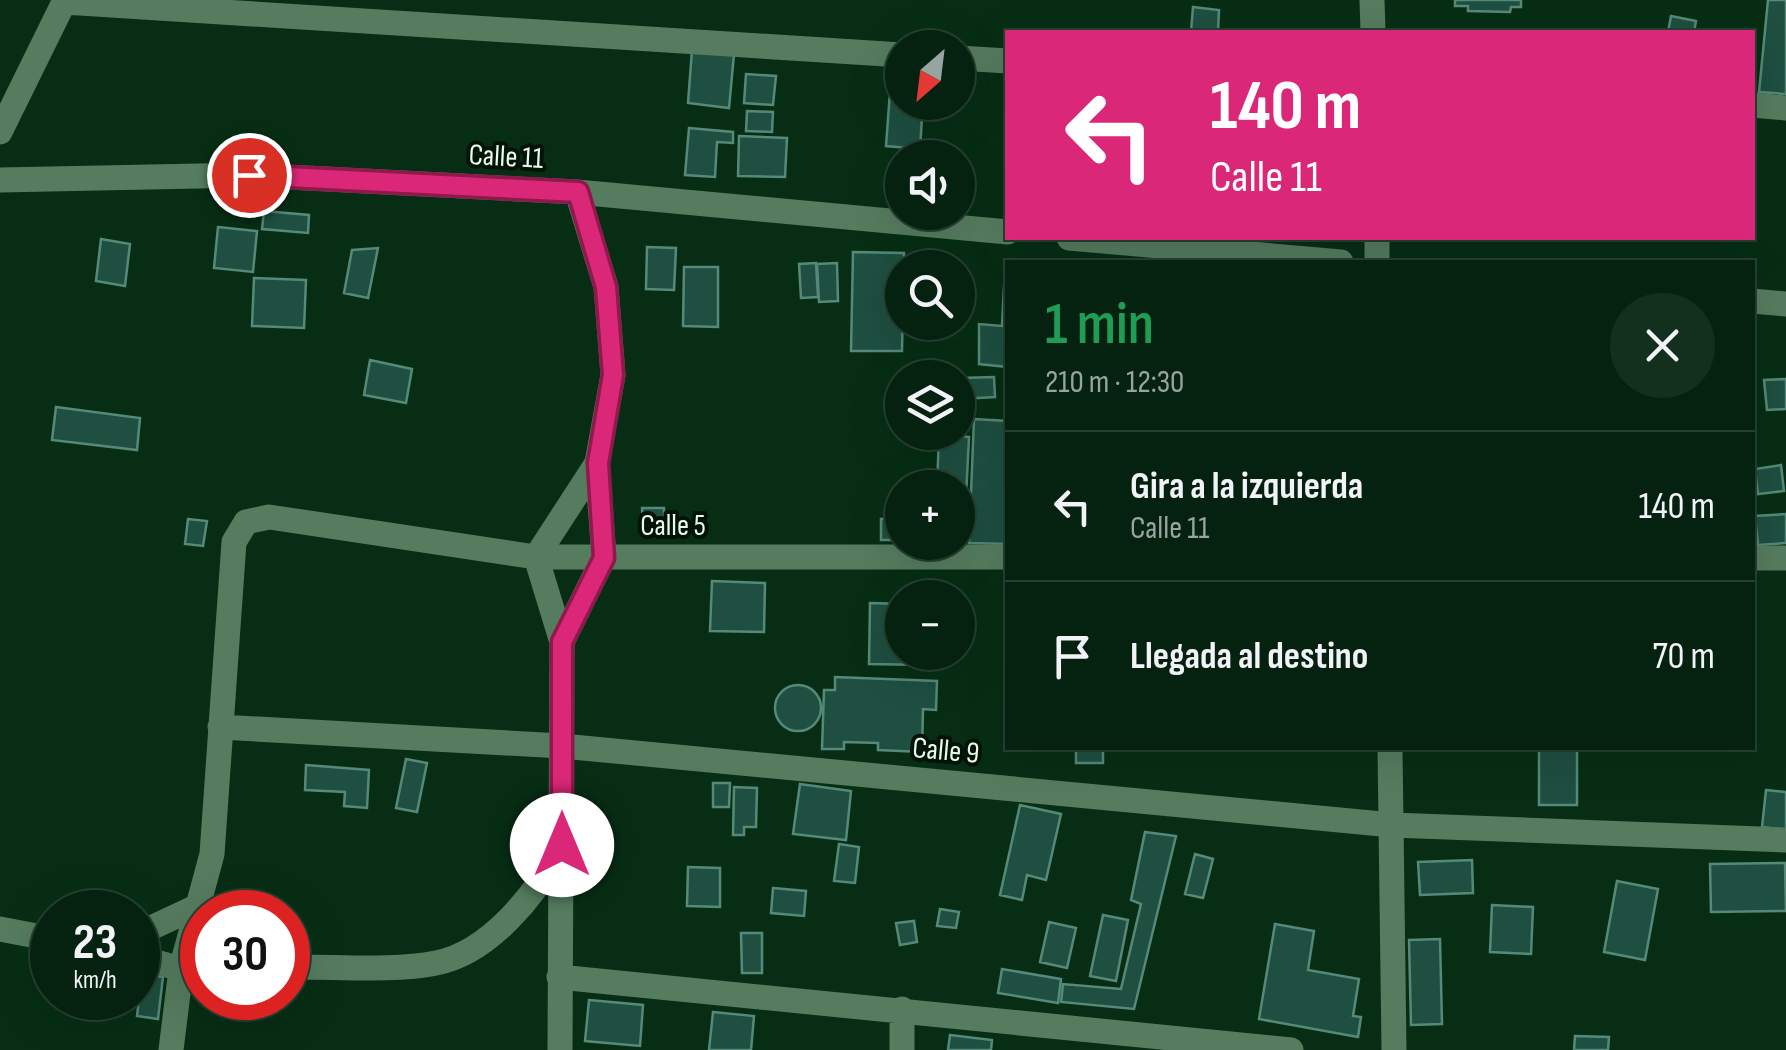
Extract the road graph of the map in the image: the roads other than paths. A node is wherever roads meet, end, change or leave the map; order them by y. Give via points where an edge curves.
1 (1372, 0) edge
2 (66, 1) edge
3 (1373, 30) edge
4 (885, 54) edge
5 (975, 59) edge
6 (1005, 61) edge
7 (1755, 104) edge
8 (1786, 108) edge
9 (0, 132) edge
10 (0, 180) edge
11 (578, 192) junction
12 (1005, 232) edge
13 (1092, 240) edge
14 (1318, 260) edge
15 (1755, 300) edge
16 (1786, 304) edge
17 (598, 463) junction
18 (536, 557) junction
19 (1005, 557) edge
20 (604, 558) junction
21 (1755, 558) edge
22 (1786, 558) edge
23 (562, 642) junction
24 (220, 727) junction
25 (562, 746) junction
26 (1390, 750) edge
27 (1392, 825) junction
28 (1786, 840) edge
29 (562, 845) junction
30 (202, 890) edge
31 (0, 930) edge
32 (30, 935) edge
33 (310, 966) edge
34 (559, 977) junction
35 (902, 1009) junction
36 (180, 1015) edge
37 (171, 1050) edge
38 (560, 1050) edge
39 (902, 1050) edge
40 (1292, 1050) edge
41 (1394, 1050) edge

1 - 3 street
2 - 4 street
2 - 9 street
5 - 6 street
7 - 8 street
10 - 11 street, Calle 11 via 249,175
11 - 12 street, Calle 11
11 - 17 street via 606,287 612,358
13 - 14 street
15 - 16 street
17 - 18 street
17 - 20 street
18 - 20 street, Calle 5
18 - 23 street
18 - 24 street, Calle 5 via 268,517 246,522 234,542
19 - 20 street, Calle 5
20 - 23 street
21 - 22 street
23 - 25 street
24 - 25 street, Calle 9
24 - 30 street via 212,854
25 - 27 street, Calle 9
25 - 29 street
26 - 27 street
27 - 28 street, Calle 9
27 - 41 street
29 - 33 street via 540,886 481,942 437,963
29 - 34 street
31 - 32 street
34 - 35 street
34 - 38 street
35 - 39 street
35 - 40 street
36 - 37 street

